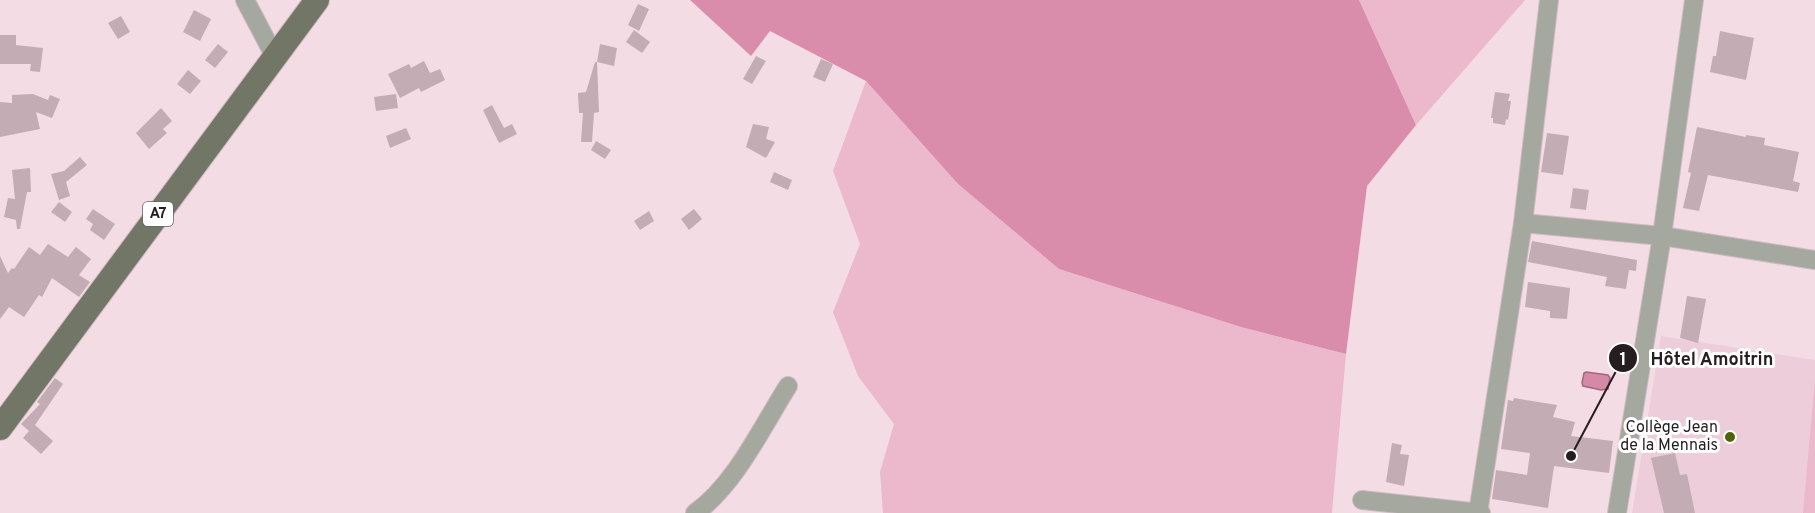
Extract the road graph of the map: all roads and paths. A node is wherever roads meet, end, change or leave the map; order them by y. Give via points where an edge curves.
1 (245, 0) edge
2 (317, 0) edge
3 (1549, 0) edge
4 (1694, 0) edge
5 (275, 57) junction
6 (1523, 223) junction
7 (1662, 236) junction
8 (1815, 260) edge
9 (788, 386) dead end
10 (0, 428) edge
11 (1362, 500) dead end
12 (695, 513) edge
13 (1480, 513) edge
14 (1617, 513) edge

1 - 5 street
2 - 5 main road, A7
3 - 6 street
4 - 7 street
5 - 10 main road, A7
6 - 7 street
6 - 13 street
7 - 8 street
7 - 14 street
9 - 12 street via 734,472 708,504
11 - 13 street

